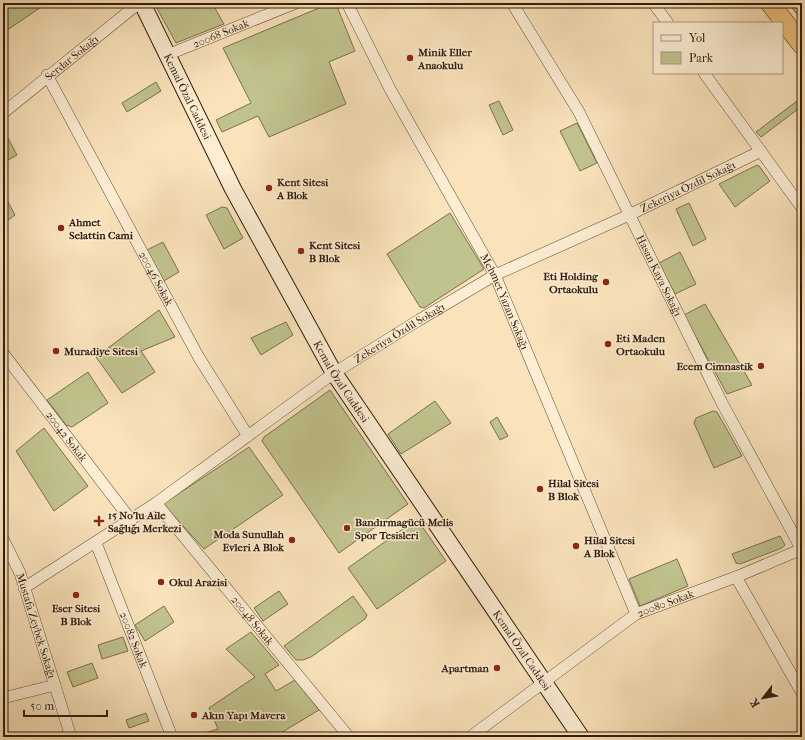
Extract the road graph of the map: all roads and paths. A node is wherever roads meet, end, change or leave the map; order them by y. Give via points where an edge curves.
1 (140, 3) edge
2 (296, 3) edge
3 (347, 3) edge
4 (512, 3) edge
5 (653, 3) edge
6 (770, 3) edge
7 (667, 22) edge
8 (802, 45) edge
9 (167, 55) junction
10 (705, 74) edge
11 (48, 76) junction
12 (3, 113) edge
13 (761, 151) junction
14 (802, 208) edge
15 (629, 215) junction
16 (495, 275) junction
17 (3, 353) edge
18 (334, 373) junction
19 (248, 436) junction
20 (156, 503) junction
21 (131, 520) junction
22 (3, 539) edge
23 (96, 543) junction
24 (802, 550) edge
25 (736, 577) junction
26 (24, 588) junction
27 (636, 614) junction
28 (543, 682) junction
29 (55, 685) junction
30 (802, 693) edge
31 (3, 698) edge
32 (71, 737) edge
33 (172, 737) edge
34 (349, 737) edge
35 (470, 737) edge
36 (581, 737) edge

1 - 9 main road, Kemal Özal Caddesi
1 - 11 street, Serdar Sokağı
2 - 9 street, 20068 Sokak
3 - 16 street, Mehmet Yazan Sokağı via 390,89
4 - 15 street, Hasan Kaya Sokağı via 579,112
5 - 7 street
6 - 8 highway
9 - 18 main road, Kemal Özal Caddesi via 233,189
10 - 13 street
11 - 12 street, Serdar Sokağı
11 - 19 street, 20046 Sokak via 198,356
13 - 14 street
13 - 15 street, Zekeriya Özdil Sokağı
15 - 16 street, Zekeriya Özdil Sokağı
15 - 24 street, Hasan Kaya Sokağı via 722,403
16 - 18 street, Zekeriya Özdil Sokağı
16 - 27 street, Mehmet Yazan Sokağı
17 - 21 street, 20042 Sokak
18 - 19 street, Zekeriya Özdil Sokağı
18 - 28 main road, Kemal Özal Caddesi
19 - 20 street, Zekeriya Özdil Sokağı
20 - 21 street, Zekeriya Özdil Sokağı
20 - 34 street, 20048 Sokak
21 - 23 street, Zekeriya Özdil Sokağı
22 - 26 street, Mustafa Zeybek Sokağı via 20,573
23 - 26 street, Zekeriya Özdil Sokağı
23 - 33 street, 20082 Sokak
24 - 25 street, 20080 Sokak
25 - 27 street, 20080 Sokak
25 - 30 street
26 - 29 street, Mustafa Zeybek Sokağı
27 - 28 street, 20080 Sokak
28 - 35 street, 20080 Sokak
28 - 36 main road, Kemal Özal Caddesi
29 - 31 street
29 - 32 street, Mustafa Zeybek Sokağı

